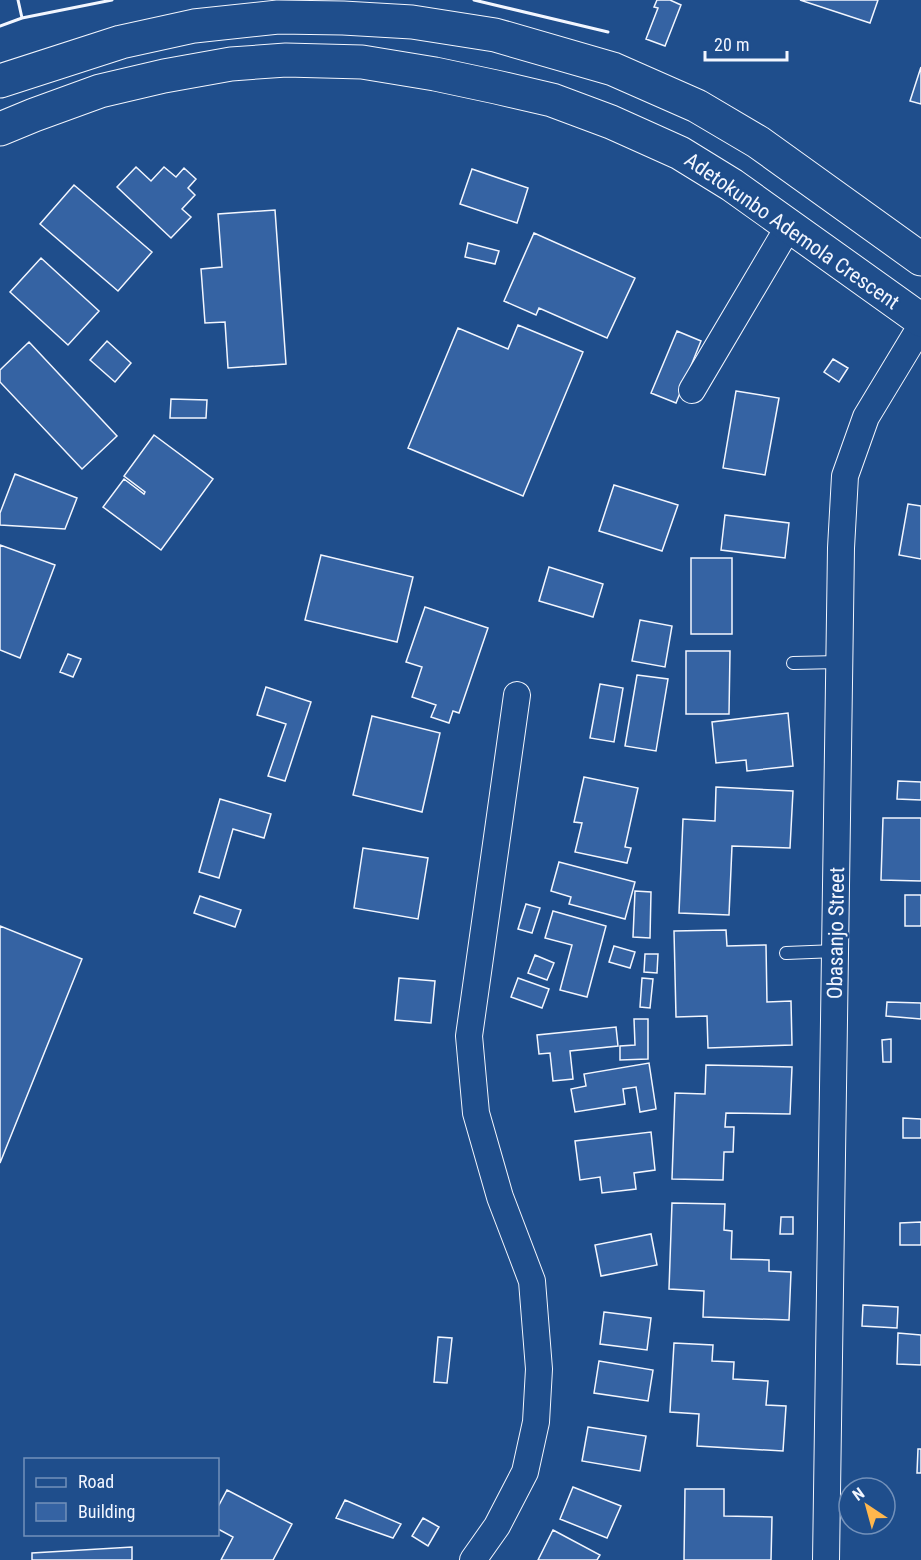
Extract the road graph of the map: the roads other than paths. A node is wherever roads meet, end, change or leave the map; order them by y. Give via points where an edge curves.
1 (0, 81) edge
2 (0, 129) edge
3 (789, 226) junction
4 (921, 259) edge
5 (921, 320) edge
6 (921, 326) edge
7 (692, 390) dead end
8 (840, 662) junction
9 (793, 663) dead end
10 (517, 695) dead end
11 (836, 951) junction
12 (786, 953) dead end
13 (473, 1560) edge
14 (826, 1560) edge

1 - 4 main road via 121,42 194,26 278,17 412,22 495,35 613,69 697,106 758,142
2 - 3 main road, Adetokunbo Ademola Crescent via 100,91 164,76 231,64 363,62 552,100 611,122 680,153
3 - 5 main road, Adetokunbo Ademola Crescent
3 - 7 street
6 - 8 street, Obasanjo Street via 866,417 845,476
8 - 9 lane
8 - 11 street, Obasanjo Street
10 - 13 street via 469,1036 476,1113 500,1197 532,1281 539,1369 537,1422 525,1472 497,1526
11 - 12 lane
11 - 14 street, Obasanjo Street

